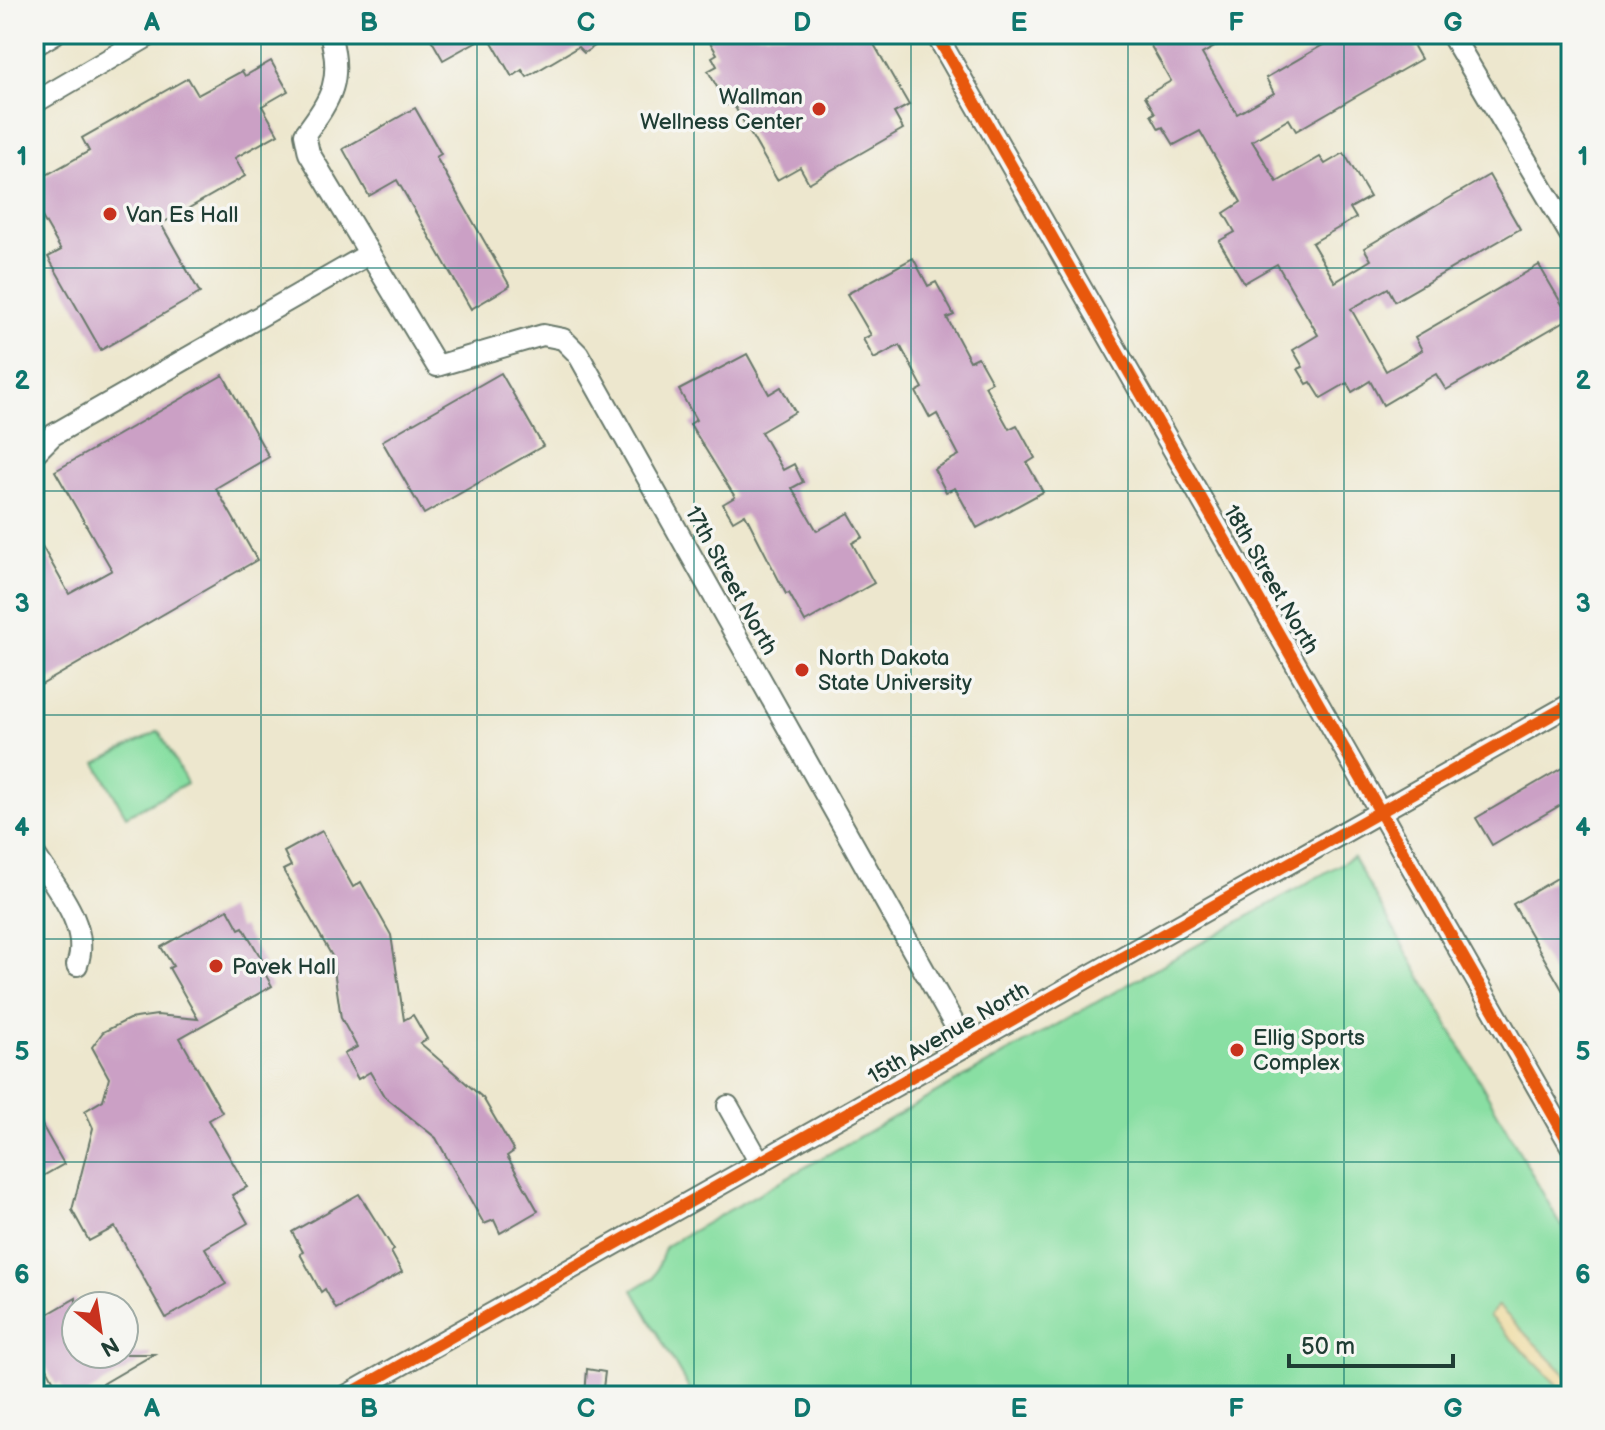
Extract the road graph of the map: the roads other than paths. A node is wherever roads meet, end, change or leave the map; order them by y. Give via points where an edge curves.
1 (54, 34) edge
2 (152, 34) edge
3 (330, 34) edge
4 (936, 34) edge
5 (1451, 34) edge
6 (34, 46) edge
7 (34, 103) edge
8 (1571, 236) edge
9 (369, 254) junction
10 (34, 454) edge
11 (1571, 704) edge
12 (1380, 810) junction
13 (34, 853) edge
14 (77, 965) dead end
15 (966, 1045) junction
16 (728, 1106) dead end
17 (1571, 1146) edge
18 (760, 1163) junction
19 (346, 1396) edge

1 - 6 street
2 - 7 street
3 - 9 street via 337,67 327,105 305,134 309,153
4 - 12 street, 18th Street North
5 - 8 street
9 - 10 street via 53,435
9 - 15 street, 17th Street North via 437,366 543,335 563,339 578,354
11 - 12 street, 15th Avenue North
12 - 15 street, 15th Avenue North
12 - 17 street, 18th Street North
13 - 14 street via 78,928
15 - 18 street, 15th Avenue North
16 - 18 street
18 - 19 street, 15th Avenue North

